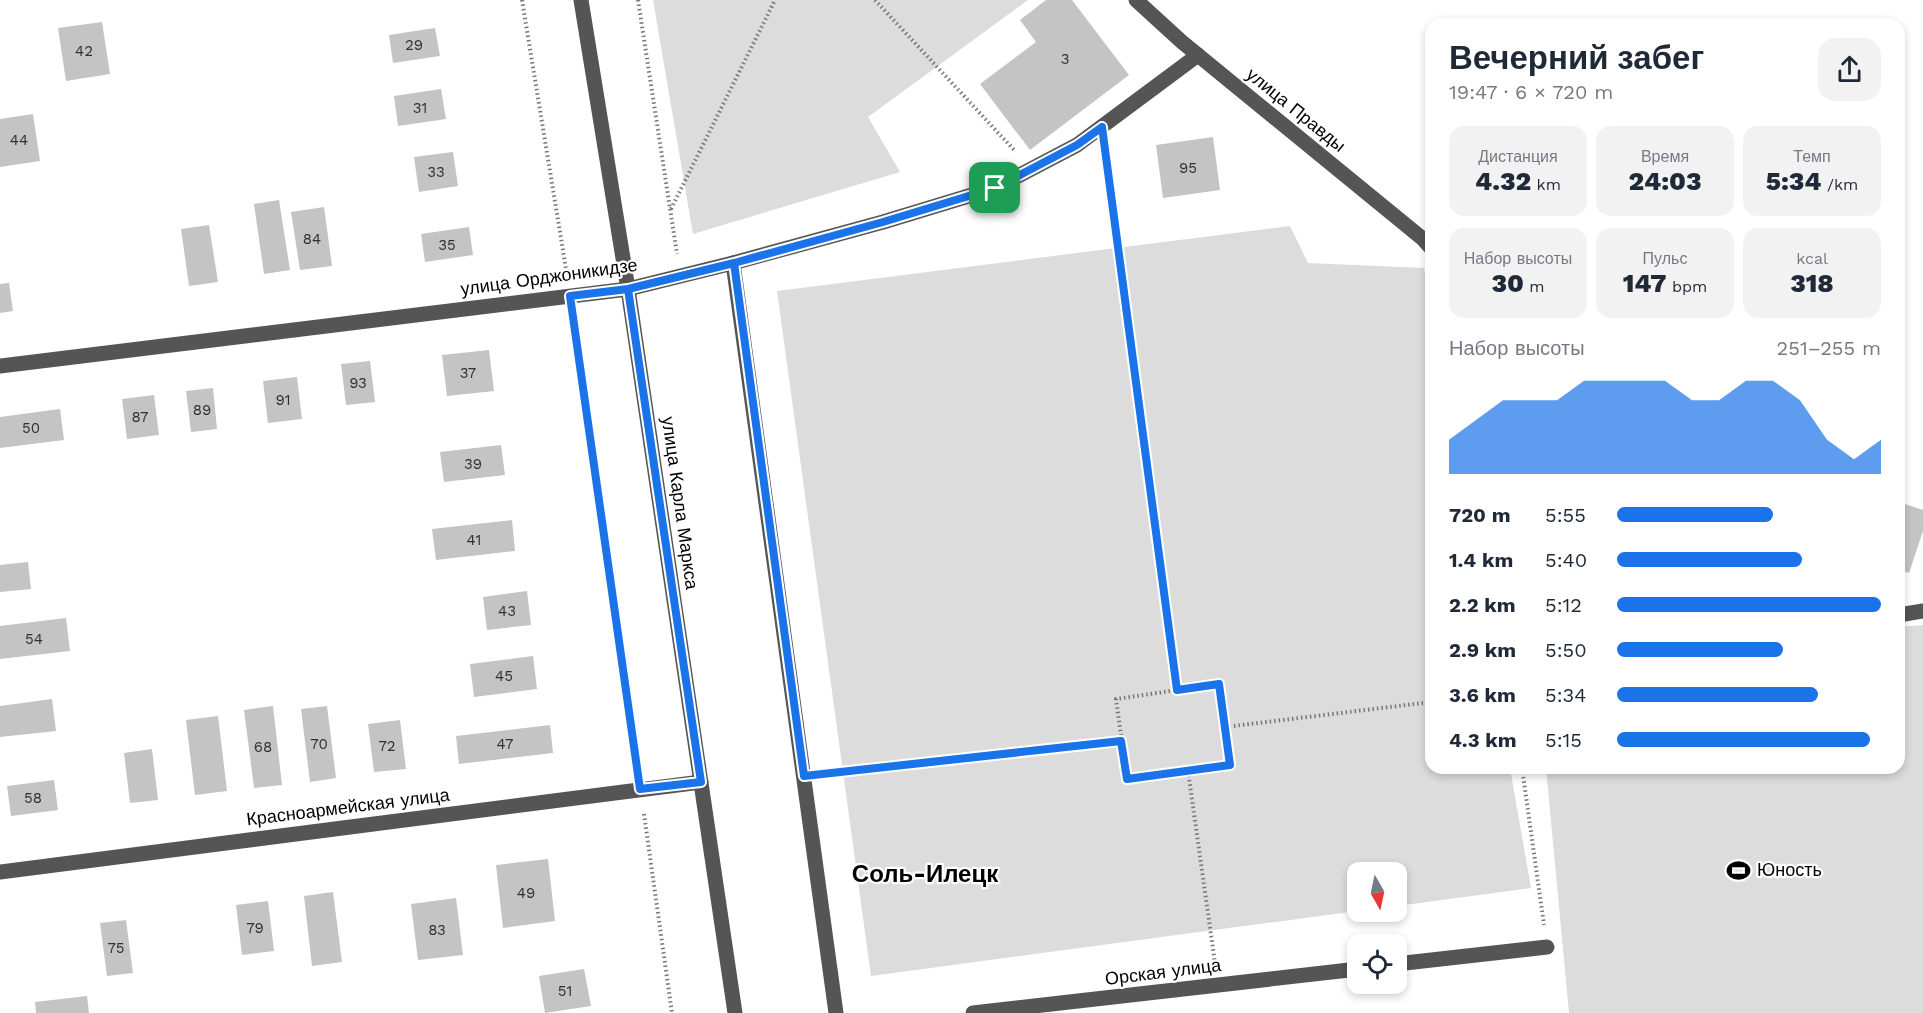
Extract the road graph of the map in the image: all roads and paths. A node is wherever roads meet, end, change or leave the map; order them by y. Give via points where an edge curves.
1 (522, 0) edge
2 (581, 0) edge
3 (638, 0) edge
4 (775, 0) edge
5 (875, 0) edge
6 (1136, 0) edge
7 (1198, 55) junction
8 (1102, 127) junction
9 (1032, 169) junction
10 (670, 211) junction
11 (1425, 241) edge
12 (734, 263) junction
13 (681, 275) junction
14 (628, 289) junction
15 (570, 296) junction
16 (0, 366) edge
17 (1923, 611) edge
18 (1905, 614) edge
19 (1177, 690) junction
20 (1425, 703) edge
21 (1225, 727) junction
22 (1121, 741) junction
23 (1188, 771) junction
24 (1523, 774) edge
25 (804, 776) junction
26 (701, 782) junction
27 (640, 789) junction
28 (0, 872) edge
29 (1547, 947) joint
30 (1407, 963) edge
31 (1347, 970) edge
32 (1218, 985) junction
33 (672, 1013) edge
34 (735, 1013) edge
35 (836, 1013) edge
36 (973, 1013) edge

1 - 15 path
2 - 14 street, улица Карла Маркса
3 - 10 path
4 - 10 path
5 - 9 path
6 - 7 street, улица Правды
7 - 8 street, улица Орджоникидзе
7 - 11 street, улица Правды
8 - 9 street, улица Орджоникидзе
8 - 19 path
9 - 12 street, улица Орджоникидзе via 995,188
10 - 13 path
12 - 13 street, улица Орджоникидзе
12 - 25 street
13 - 14 street, улица Орджоникидзе
14 - 15 street, улица Орджоникидзе
14 - 26 street, улица Карла Маркса
15 - 16 street, улица Орджоникидзе
15 - 27 path
17 - 18 street
19 - 21 path via 1219,684
19 - 22 path via 1116,699
20 - 21 path
21 - 23 path via 1230,765
22 - 23 path via 1127,779
22 - 25 path
23 - 32 path
24 - 29 path
25 - 35 street
26 - 27 street, Красноармейская улица
26 - 34 street, улица Карла Маркса
27 - 28 street, Красноармейская улица
27 - 33 path
29 - 30 street
31 - 32 street, Орская улица
32 - 36 street, Орская улица

